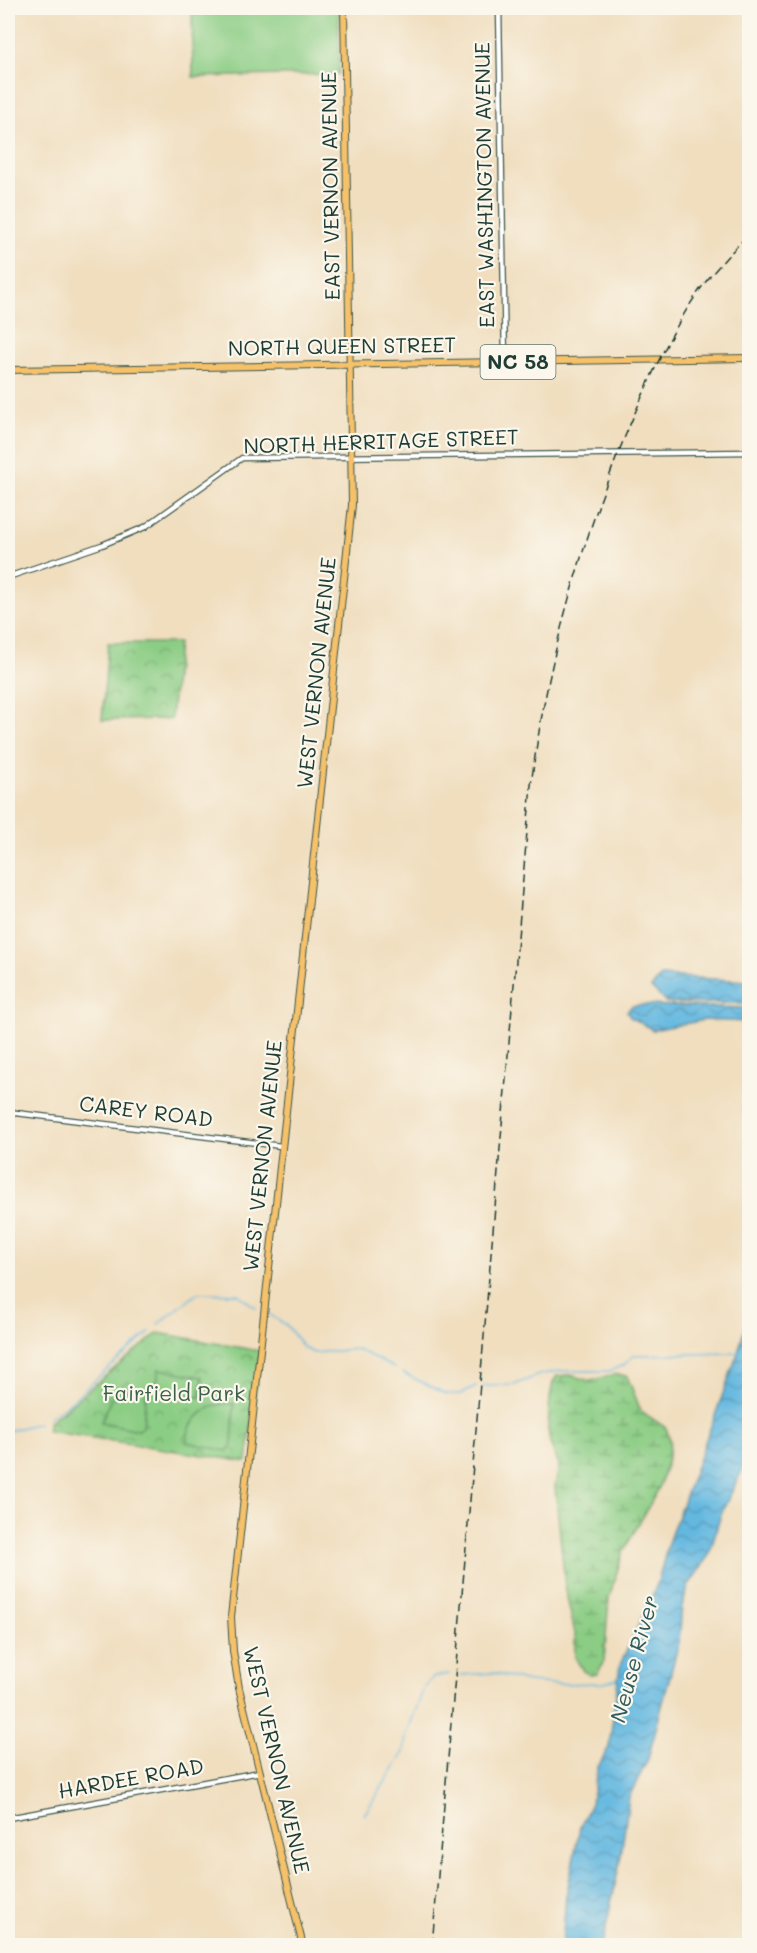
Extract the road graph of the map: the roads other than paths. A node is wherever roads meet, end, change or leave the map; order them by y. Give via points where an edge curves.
1 (344, 8) edge
2 (499, 8) edge
3 (750, 358) edge
4 (505, 362) junction
5 (351, 364) junction
6 (8, 370) edge
7 (750, 452) edge
8 (353, 457) junction
9 (8, 577) edge
10 (8, 1112) edge
11 (281, 1146) junction
12 (260, 1772) junction
13 (8, 1818) edge
14 (303, 1946) edge

1 - 5 main road, EAST VERNON AVENUE
2 - 4 street, EAST WASHINGTON AVENUE
3 - 4 main road, NORTH QUEEN STREET / NC 58
4 - 5 main road, NORTH QUEEN STREET / NC 58
5 - 6 main road, NORTH QUEEN STREET / NC 58
5 - 8 main road, WEST VERNON AVENUE
7 - 8 street, NORTH HERRITAGE STREET
8 - 9 street, NORTH HERRITAGE STREET via 242,458 145,527
8 - 11 main road, WEST VERNON AVENUE via 352,505
10 - 11 street, CAREY ROAD
11 - 12 main road, WEST VERNON AVENUE via 231,1617 236,1670
12 - 13 street, HARDEE ROAD
12 - 14 main road, WEST VERNON AVENUE

